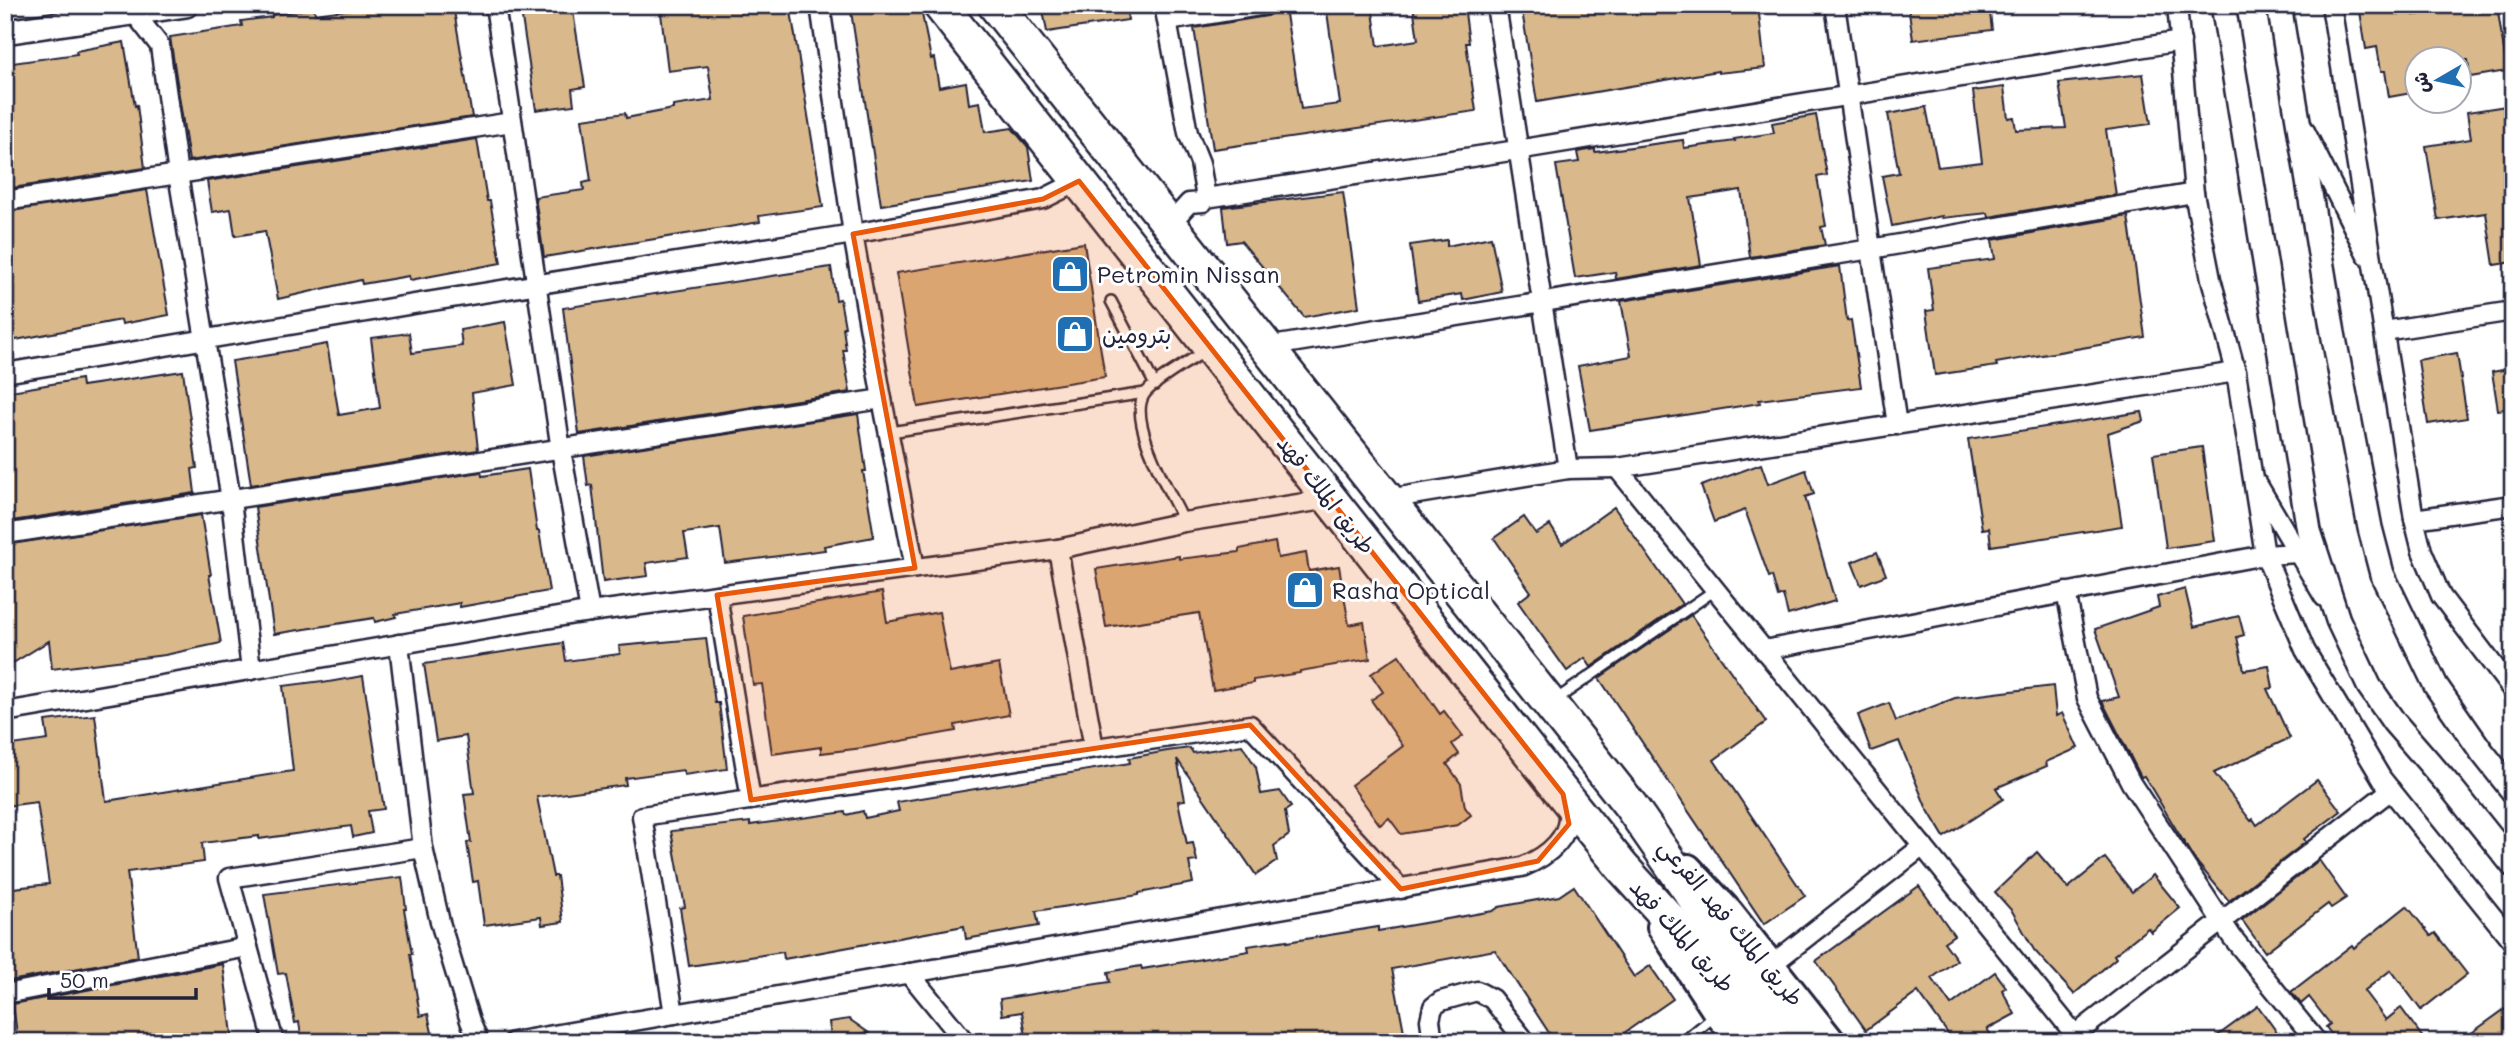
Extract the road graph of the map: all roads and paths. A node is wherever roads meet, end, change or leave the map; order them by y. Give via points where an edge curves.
1 (186, 5) edge
2 (495, 5) edge
3 (820, 5) edge
4 (940, 5) edge
5 (995, 5) edge
6 (1265, 5) edge
7 (1496, 5) edge
8 (1835, 5) edge
9 (2176, 5) edge
10 (2223, 5) edge
11 (2279, 5) edge
12 (2331, 5) edge
13 (1166, 13) edge
14 (135, 14) junction
15 (5, 32) edge
16 (2182, 41) junction
17 (1849, 95) junction
18 (2299, 120) junction
19 (512, 122) junction
20 (1517, 150) junction
21 (178, 174) junction
22 (1079, 181) junction
23 (2194, 193) junction
24 (1206, 198) junction
25 (5, 201) edge
26 (1170, 224) junction
27 (853, 234) junction
28 (1871, 249) junction
29 (2374, 270) junction
30 (535, 285) junction
31 (1111, 301) dead end
32 (1541, 303) junction
33 (2513, 311) edge
34 (2384, 331) junction
35 (205, 341) junction
36 (1266, 347) junction
37 (1210, 348) junction
38 (2236, 372) junction
39 (5, 373) edge
40 (1155, 385) junction
41 (1145, 393) junction
42 (882, 399) junction
43 (1897, 425) junction
44 (890, 432) junction
45 (561, 450) junction
46 (1617, 468) junction
47 (1568, 469) junction
48 (2251, 473) junction
49 (1330, 499) junction
50 (1388, 499) junction
51 (231, 500) junction
52 (2513, 505) edge
53 (2414, 519) junction
54 (1184, 522) junction
55 (5, 534) edge
56 (1058, 549) junction
57 (2298, 553) junction
58 (2266, 555) junction
59 (915, 568) junction
60 (1715, 590) junction
61 (2066, 592) junction
62 (717, 595) junction
63 (590, 612) junction
64 (2338, 620) junction
65 (398, 644) junction
66 (1764, 650) junction
67 (251, 670) junction
68 (2513, 691) edge
69 (1550, 704) junction
70 (5, 712) edge
71 (1094, 748) junction
72 (2391, 790) junction
73 (2513, 791) edge
74 (1563, 794) junction
75 (751, 800) junction
76 (1630, 805) junction
77 (1923, 846) junction
78 (423, 848) junction
79 (2513, 865) edge
80 (1622, 867) junction
81 (1401, 889) junction
82 (2221, 920) junction
83 (2513, 942) edge
84 (248, 947) junction
85 (1771, 965) junction
86 (909, 974) junction
87 (5, 994) edge
88 (674, 1014) junction
89 (1718, 1014) junction
90 (2078, 1038) edge
91 (274, 1042) edge
92 (480, 1042) edge
93 (513, 1042) edge
94 (965, 1042) edge
95 (1433, 1042) edge
96 (1526, 1042) edge
97 (1683, 1042) edge
98 (1740, 1042) edge
99 (1774, 1042) edge
100 (1805, 1042) edge
101 (1832, 1042) edge
102 (2317, 1042) edge

1 - 14 street
2 - 19 street
3 - 27 street
4 - 22 highway, طريق الملك فهد
5 - 26 highway, طريق الملك فهد
6 - 13 street
7 - 20 street
8 - 17 street
9 - 16 street
10 - 64 street via 2309,531
11 - 18 street
12 - 29 street
13 - 24 street via 1188,133 1200,163
14 - 15 street
14 - 21 street via 160,46
16 - 17 street
16 - 23 street
17 - 20 street
17 - 28 street
18 - 29 street
18 - 73 street via 2333,333 2382,574 2436,686
19 - 21 street
19 - 30 street
20 - 24 street
20 - 32 street
21 - 25 street
21 - 35 street
22 - 27 street via 1043,198
22 - 37 highway, طريق الملك فهد
23 - 28 street
23 - 38 street
24 - 26 street via 1189,203
26 - 36 highway, طريق الملك فهد
27 - 30 street
27 - 42 street
28 - 32 street
28 - 43 street
29 - 34 street
30 - 35 street
30 - 45 street
31 - 40 lane
32 - 36 street
32 - 47 street
33 - 34 street
34 - 53 street
35 - 39 street
35 - 51 street
36 - 50 highway, طريق الملك فهد
37 - 40 lane
37 - 49 highway, طريق الملك فهد
38 - 43 street
38 - 48 street
40 - 41 lane
41 - 44 lane
41 - 54 lane via 1142,433
42 - 44 street
42 - 45 street
43 - 46 street
44 - 59 street
45 - 51 street
45 - 63 street
46 - 47 street
46 - 60 street
47 - 50 street
48 - 57 street
48 - 58 street
49 - 54 street
49 - 74 highway, طريق الملك فهد
50 - 69 highway, طريق الملك فهد
51 - 55 street
51 - 67 street
52 - 53 street
53 - 68 street via 2441,596
54 - 56 street
56 - 59 street
56 - 71 street
57 - 58 street
57 - 64 street
58 - 61 street
58 - 72 street via 2305,650
59 - 62 street
60 - 66 street
60 - 69 lane
61 - 66 street
61 - 82 street via 2087,698 2131,783
62 - 63 street
62 - 75 street
63 - 65 street
64 - 79 street via 2368,686
65 - 67 street
65 - 78 street
66 - 77 street
67 - 70 street
69 - 76 highway, طريق الملك فهد
71 - 75 street
71 - 81 street via 1250,725
72 - 82 street
72 - 83 street
74 - 80 highway, طريق الملك فهد
74 - 81 street via 1569,824 1538,861
75 - 88 street via 642,816
76 - 85 main road, طريق الملك فهد الفرعي via 1730,912
76 - 100 highway, طريق الملك فهد via 1717,930
77 - 85 street
77 - 90 street
78 - 84 street via 229,877
78 - 92 street via 440,922
80 - 89 main road
80 - 99 highway, طريق الملك فهد via 1732,988
81 - 86 street
82 - 90 street
82 - 102 street
84 - 87 street
84 - 91 street
85 - 101 main road, طريق الملك فهد الفرعي
86 - 88 street
86 - 94 street
88 - 93 street
89 - 97 lane
89 - 98 main road
95 - 96 street via 1433,1007 1477,991 1492,999

